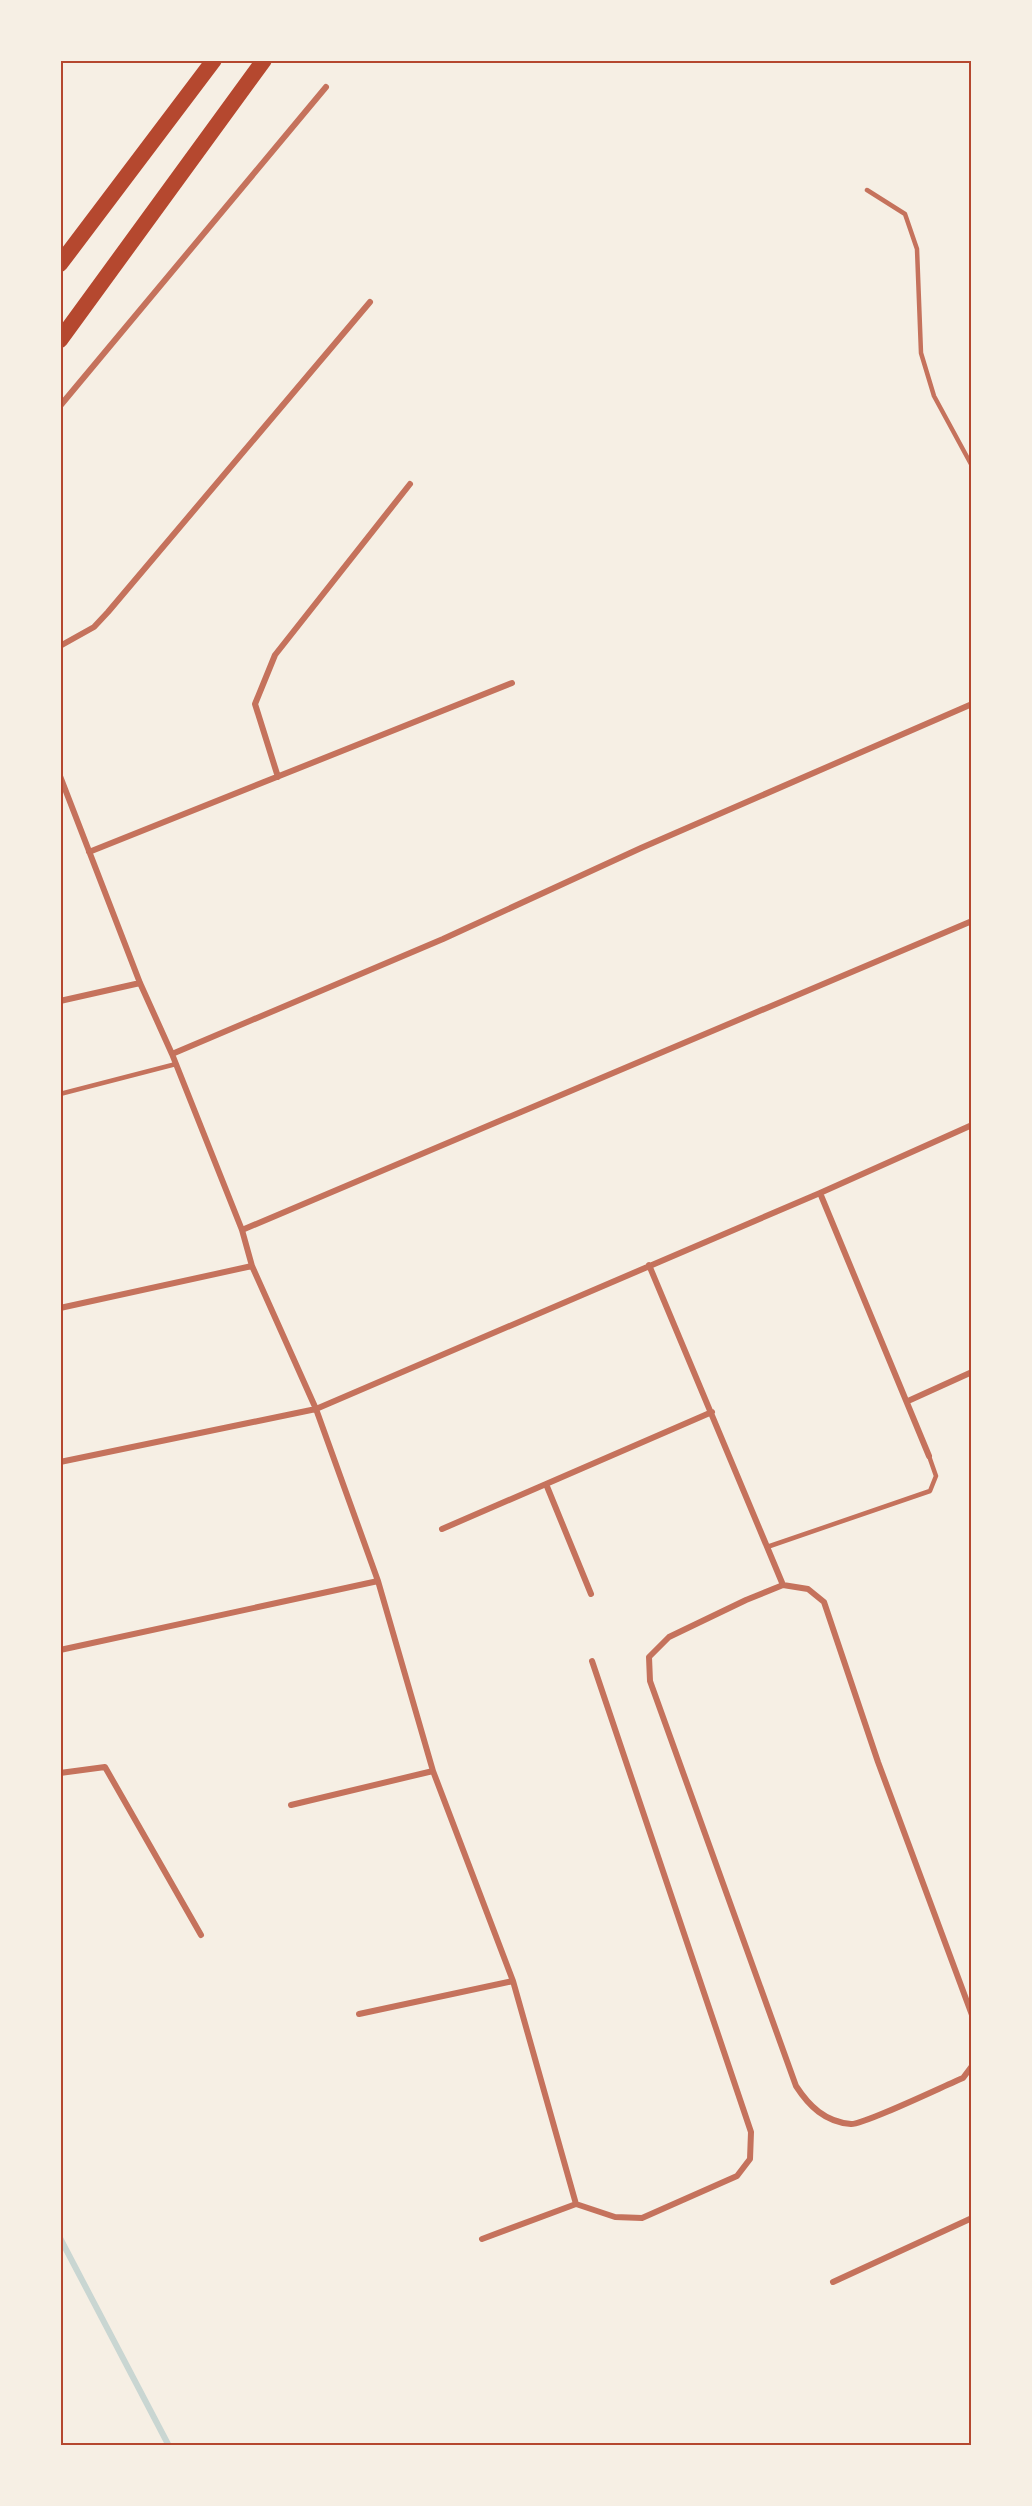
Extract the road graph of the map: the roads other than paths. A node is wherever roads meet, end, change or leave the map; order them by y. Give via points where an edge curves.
1 (214, 60) edge
2 (264, 60) edge
3 (326, 87) dead end
4 (867, 190) dead end
5 (60, 264) edge
6 (370, 302) dead end
7 (60, 340) edge
8 (60, 406) edge
9 (972, 466) edge
10 (410, 484) dead end
11 (60, 646) edge
12 (512, 683) dead end
13 (972, 704) edge
14 (60, 776) edge
15 (278, 777) junction
16 (62, 789) edge
17 (89, 852) junction
18 (972, 921) edge
19 (140, 983) junction
20 (60, 1001) edge
21 (172, 1054) junction
22 (176, 1064) junction
23 (60, 1094) edge
24 (972, 1125) edge
25 (820, 1193) junction
26 (242, 1230) junction
27 (649, 1265) junction
28 (252, 1266) junction
29 (60, 1308) edge
30 (972, 1372) edge
31 (908, 1401) junction
32 (316, 1409) junction
33 (712, 1412) junction
34 (929, 1456) joint
35 (60, 1462) edge
36 (546, 1484) junction
37 (442, 1529) dead end
38 (767, 1547) junction
39 (378, 1581) junction
40 (783, 1585) junction
41 (591, 1594) dead end
42 (60, 1650) edge
43 (592, 1661) dead end
44 (433, 1771) junction
45 (60, 1773) edge
46 (291, 1805) dead end
47 (201, 1935) dead end
48 (513, 1981) junction
49 (359, 2014) dead end
50 (972, 2015) edge
51 (972, 2067) edge
52 (576, 2204) junction
53 (972, 2218) edge
54 (482, 2239) dead end
55 (833, 2282) dead end

1 - 5 highway
2 - 7 highway
3 - 8 street
4 - 9 lane via 905,214 916,249 921,353 934,396
6 - 11 street via 108,612 94,627
10 - 15 street via 275,655 255,704
12 - 15 street
13 - 21 street via 641,848 444,939
14 - 16 street
15 - 17 street
16 - 17 street
17 - 19 street
18 - 26 street
19 - 20 street
19 - 21 street
21 - 22 street
22 - 23 lane
22 - 26 street
24 - 25 street
25 - 27 street
25 - 31 street
26 - 28 street
27 - 32 street
27 - 33 street
28 - 29 street
28 - 32 street
30 - 31 street
31 - 34 street
32 - 35 street
32 - 39 street
33 - 36 street
33 - 38 street
34 - 38 lane via 936,1476 930,1491
36 - 37 street
36 - 41 street
38 - 40 street
39 - 42 street
39 - 44 street
40 - 50 street via 808,1589 824,1602 878,1762
40 - 51 street via 669,1637 649,1657 650,1681 795,2086 816,2112 853,2124 963,2078
43 - 52 street via 751,2132 750,2158 737,2176 642,2217 615,2217
44 - 46 street
44 - 48 street
45 - 47 street via 105,1767
48 - 49 street
48 - 52 street
52 - 54 street
53 - 55 street

